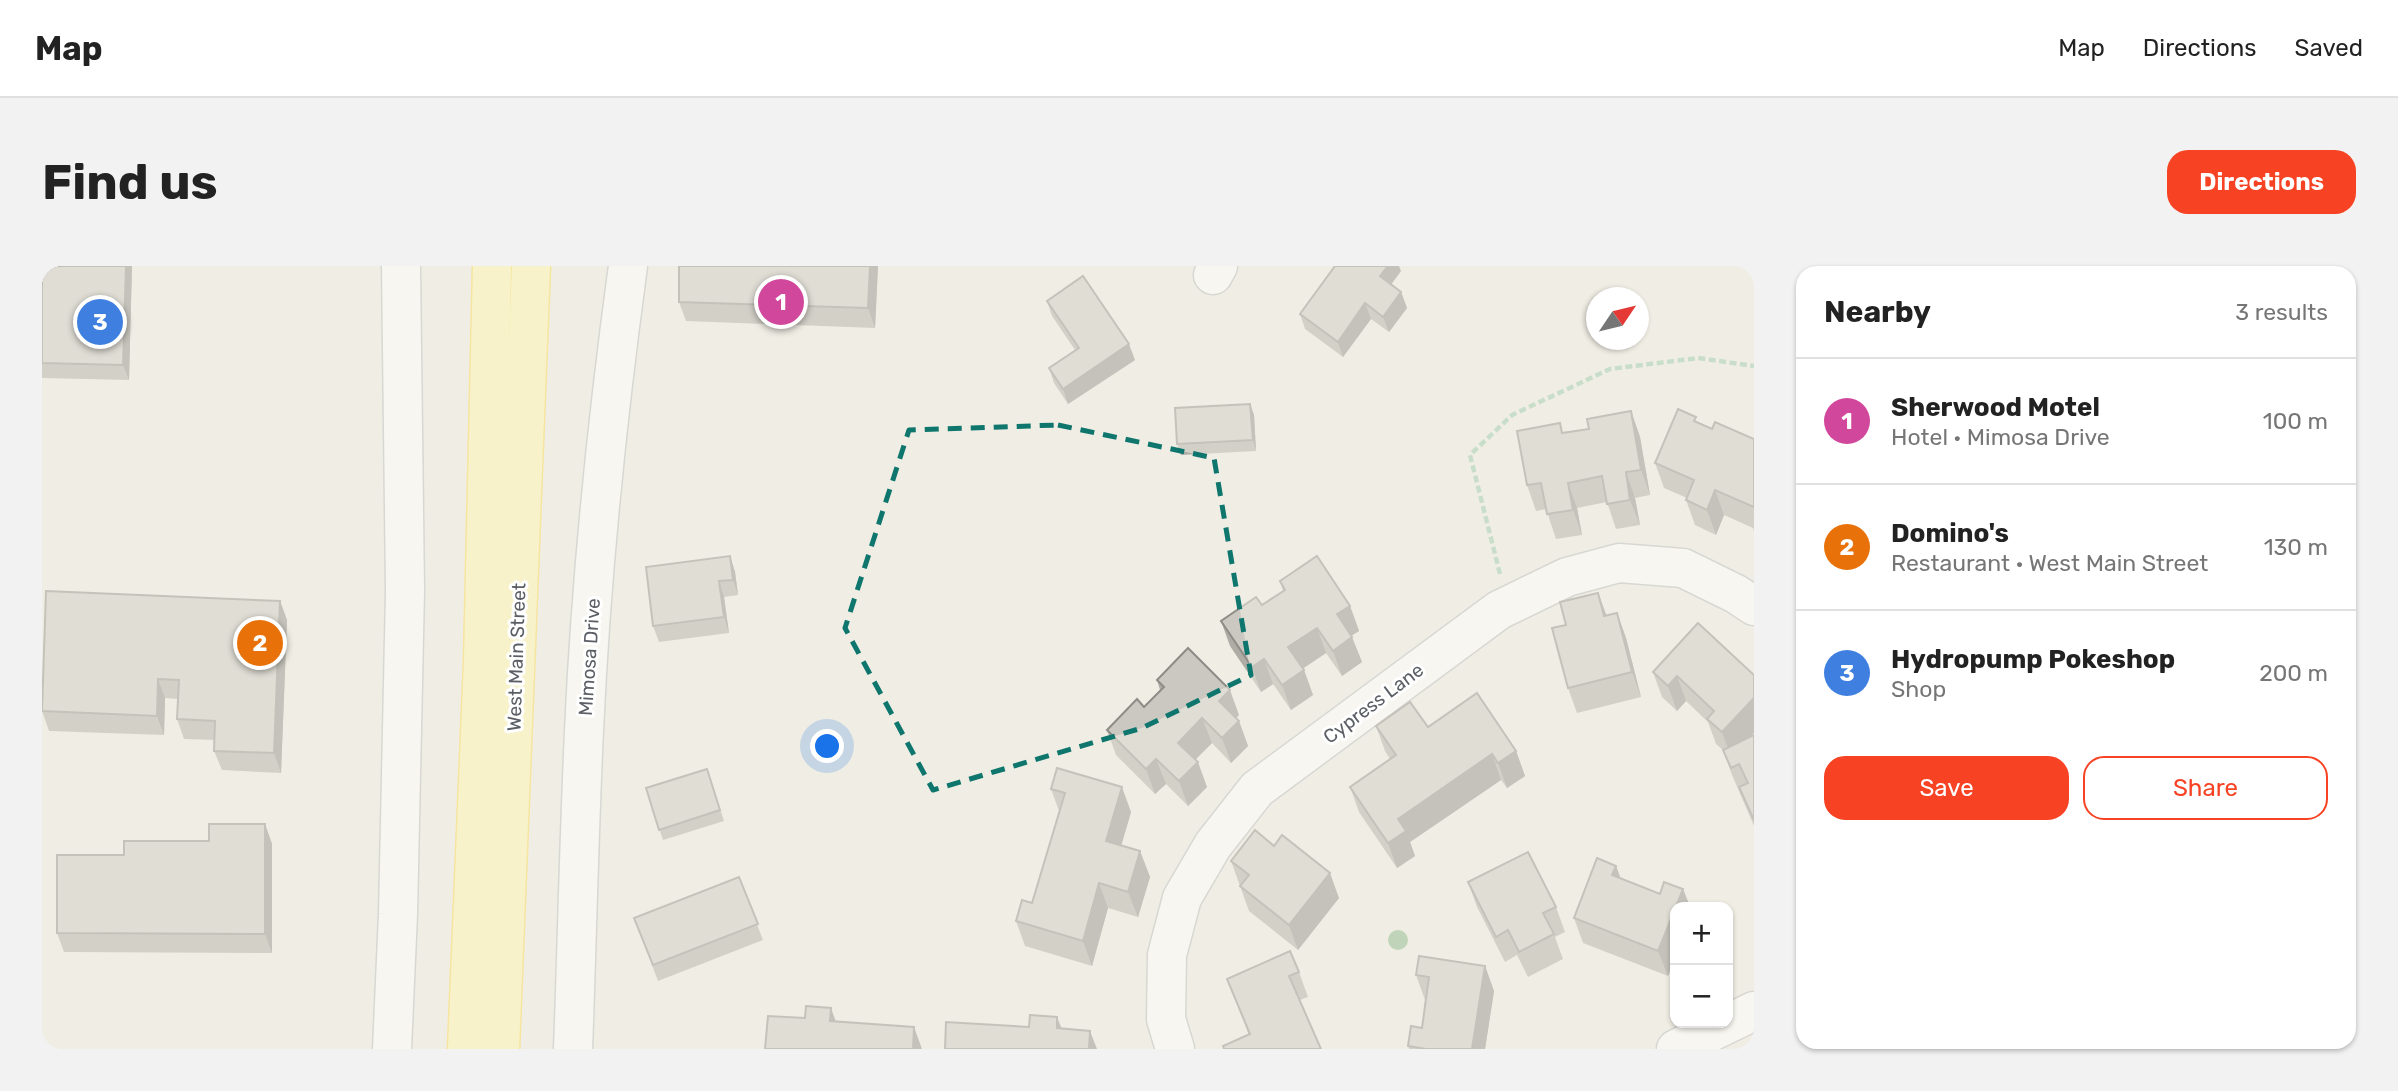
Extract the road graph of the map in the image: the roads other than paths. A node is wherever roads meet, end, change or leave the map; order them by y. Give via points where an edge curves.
1 (401, 266) edge
2 (492, 266) edge
3 (531, 266) edge
4 (628, 266) edge
5 (1754, 606) edge
6 (1754, 1011) edge
7 (392, 1049) edge
8 (467, 1049) edge
9 (500, 1049) edge
10 (573, 1049) edge
11 (1175, 1049) edge
12 (1676, 1049) edge

1 - 7 street via 405,591
2 - 8 main road, West Main Street via 483,661
3 - 9 main road, West Main Street
4 - 10 street, Mimosa Drive via 597,537 584,729
5 - 11 street, Cypress Lane via 1684,568 1619,563 1567,577 1499,610 1257,789 1213,845 1182,898 1167,955 1166,1019
6 - 12 street

